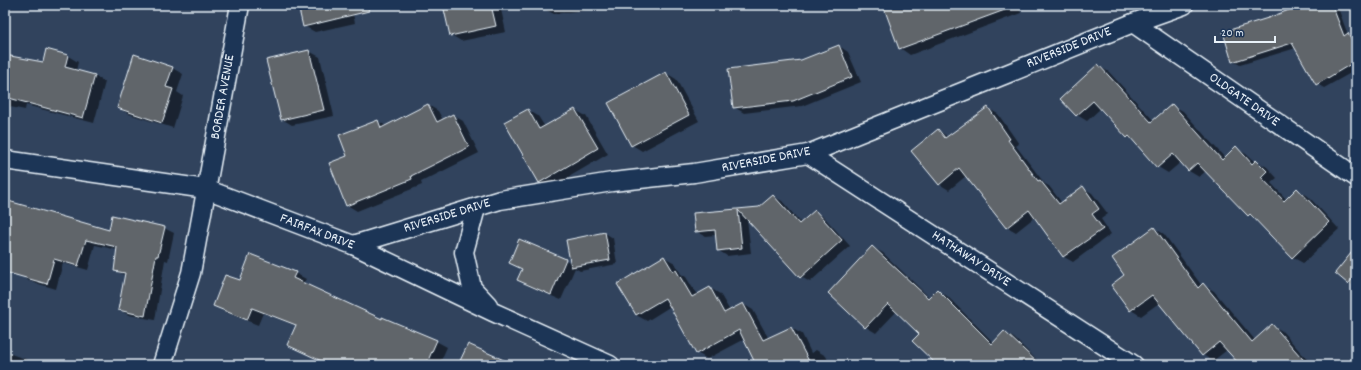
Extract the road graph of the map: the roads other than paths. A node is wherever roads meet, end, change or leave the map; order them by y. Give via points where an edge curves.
1 (240, 5) edge
2 (1184, 5) edge
3 (1133, 23) junction
4 (808, 154) junction
5 (5, 160) edge
6 (1356, 176) edge
7 (206, 189) junction
8 (476, 208) junction
9 (353, 245) junction
10 (494, 312) junction
11 (162, 365) edge
12 (610, 365) edge
13 (1134, 365) edge

1 - 7 street, BORDER AVENUE
2 - 3 street, RIVERSIDE DRIVE
3 - 4 street, RIVERSIDE DRIVE
3 - 6 street, OLDGATE DRIVE
4 - 8 street, RIVERSIDE DRIVE via 500,200
4 - 13 street, HATHAWAY DRIVE
5 - 7 street, FAIRFAX DRIVE
7 - 9 street, FAIRFAX DRIVE
7 - 11 street, BORDER AVENUE via 191,273
8 - 9 street, RIVERSIDE DRIVE
8 - 10 street via 464,252 472,288
9 - 10 street, FAIRFAX DRIVE
10 - 12 street, FAIRFAX DRIVE

